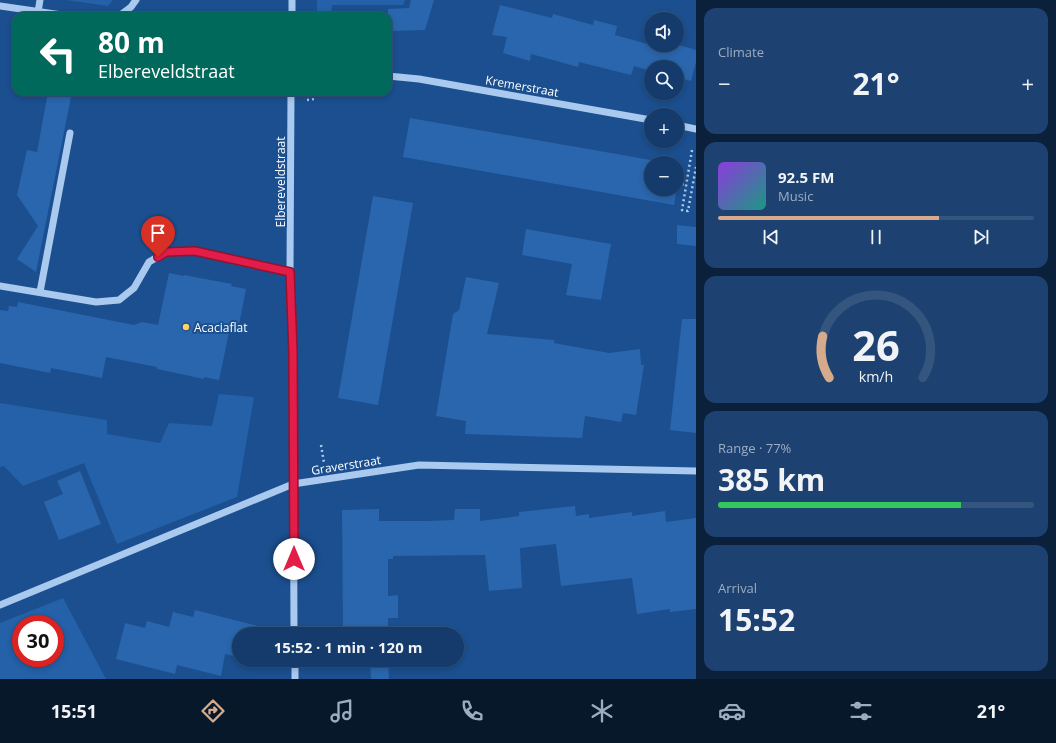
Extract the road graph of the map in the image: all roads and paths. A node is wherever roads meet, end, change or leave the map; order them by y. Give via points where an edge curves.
1 (40, 0) edge
2 (136, 0) edge
3 (292, 0) edge
4 (0, 6) edge
5 (38, 12) joint
6 (124, 12) edge
7 (292, 12) edge
8 (392, 76) edge
9 (291, 96) edge
10 (644, 119) edge
11 (684, 126) edge
12 (696, 129) edge
13 (70, 133) dead end
14 (692, 150) dead end
15 (696, 166) edge
16 (684, 184) edge
17 (687, 185) junction
18 (290, 272) junction
19 (0, 286) edge
20 (40, 292) junction
21 (696, 471) edge
22 (293, 484) junction
23 (0, 605) edge
24 (294, 627) edge
25 (295, 667) edge
26 (295, 679) edge

1 - 5 street
2 - 6 street
3 - 7 street
4 - 5 street
8 - 10 street, Kremerstraat
9 - 18 street, Elbereveldstraat
11 - 12 street
13 - 20 street
14 - 17 path
15 - 17 path via 688,211 682,210
16 - 17 path
18 - 20 street via 195,251 166,252 149,262 134,288 119,300 96,302
18 - 22 street, Elbereveldstraat
19 - 20 street
21 - 22 street, Graverstraat via 419,465
22 - 23 street, Graverstraat
22 - 24 street, Elbereveldstraat
25 - 26 street

